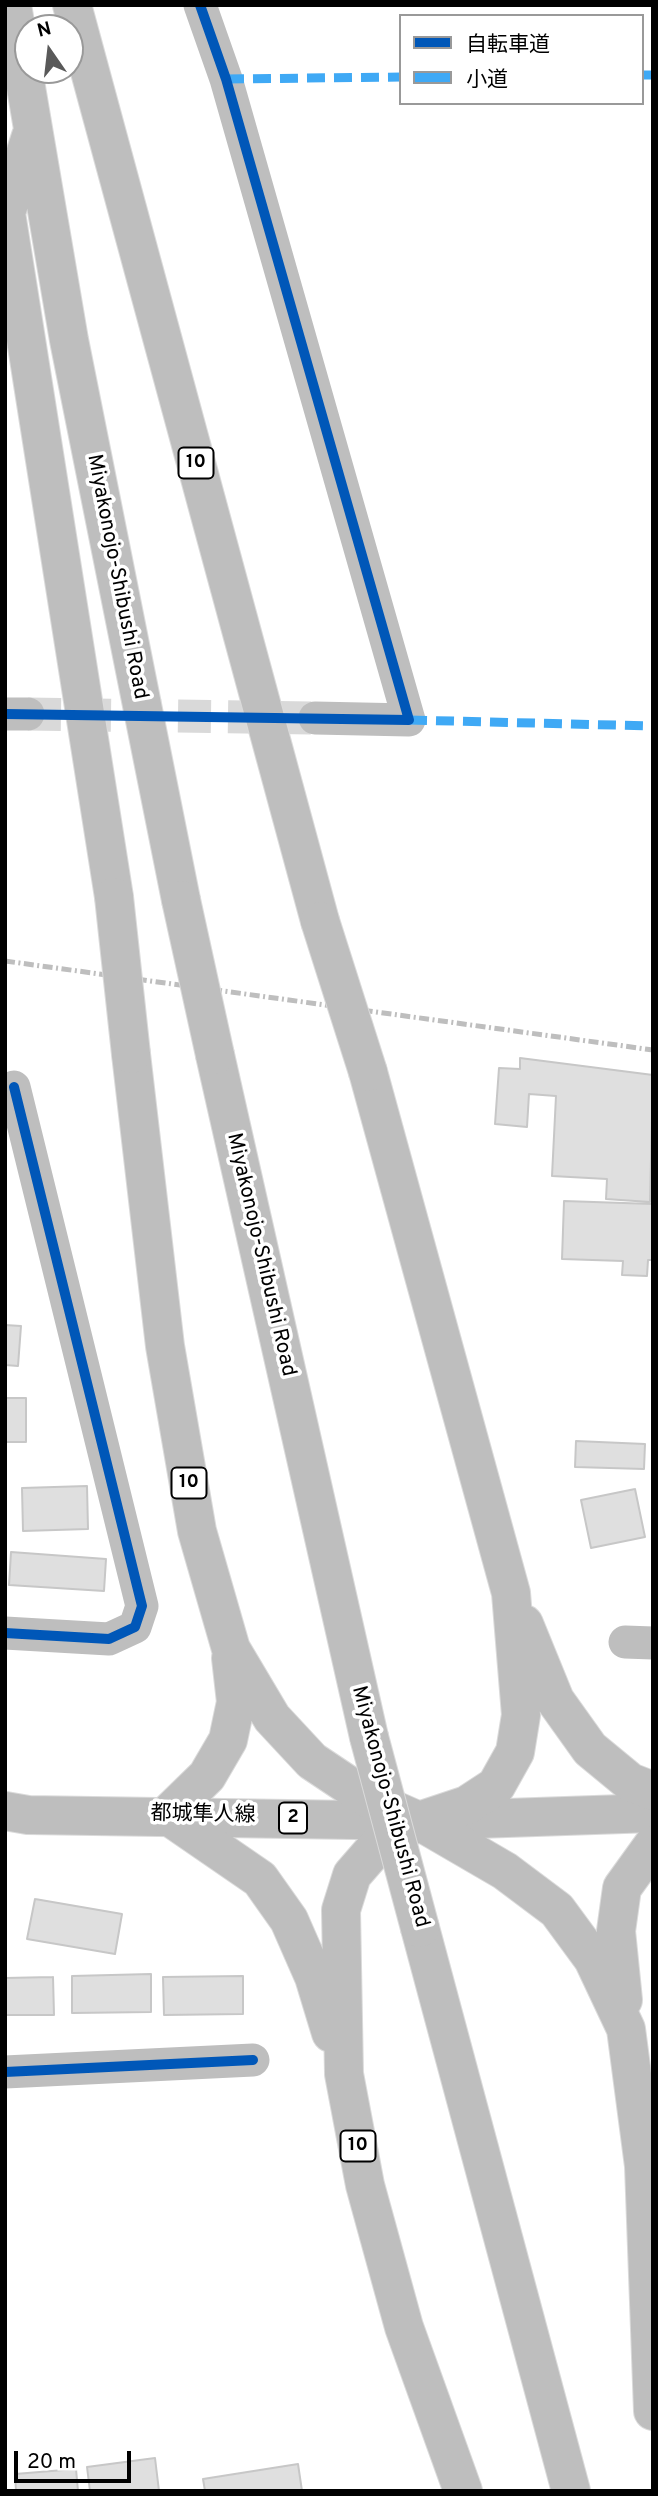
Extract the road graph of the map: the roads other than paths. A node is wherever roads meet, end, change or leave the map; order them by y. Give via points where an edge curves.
1 (12, 5) edge
2 (72, 5) edge
3 (200, 5) edge
4 (33, 127) junction
5 (315, 719) tunnel mouth
6 (14, 1087) dead end
7 (511, 1593) junction
8 (5, 1633) edge
9 (231, 1649) junction
10 (653, 1791) edge
11 (5, 1811) edge
12 (653, 1813) edge
13 (167, 1815) junction
14 (419, 1821) junction
15 (653, 1845) edge
16 (626, 2029) junction
17 (253, 2060) dead end
18 (5, 2072) edge
19 (344, 2074) junction
20 (653, 2411) edge
21 (463, 2491) edge
22 (571, 2491) edge

1 - 4 main road, Miyakonojo-Shibushi Road / 10
2 - 7 main road, 10, bridge via 320,921 368,1072
3 - 5 street via 226,79 409,720
4 - 9 main road, 10, bridge via 6,213 114,897 165,1346 197,1531
4 - 22 main road, Miyakonojo-Shibushi Road / 10, bridge via 69,340 181,901 369,1737
6 - 8 street via 142,1606 135,1627 109,1639
7 - 10 main road, 10 via 555,1700 590,1749 630,1782
7 - 14 main road, 10 via 521,1715 515,1752 496,1786 467,1805
9 - 13 main road, 10 via 236,1702 228,1740 207,1776
9 - 14 main road, 10 via 272,1718 312,1761 369,1799
11 - 13 main road, 都城隼人線 / 2
12 - 14 main road, 都城隼人線 / 2
13 - 14 main road, 都城隼人線 / 2
13 - 19 main road via 260,1878 289,1920 314,1977
14 - 16 main road, 10 via 505,1871 556,1910 593,1959
14 - 19 main road, 10 via 379,1843 352,1875 341,1910
15 - 16 main road via 622,1888 616,1931
16 - 20 main road, 10 via 644,2166
17 - 18 street
19 - 21 main road, 10 via 365,2185 404,2327

